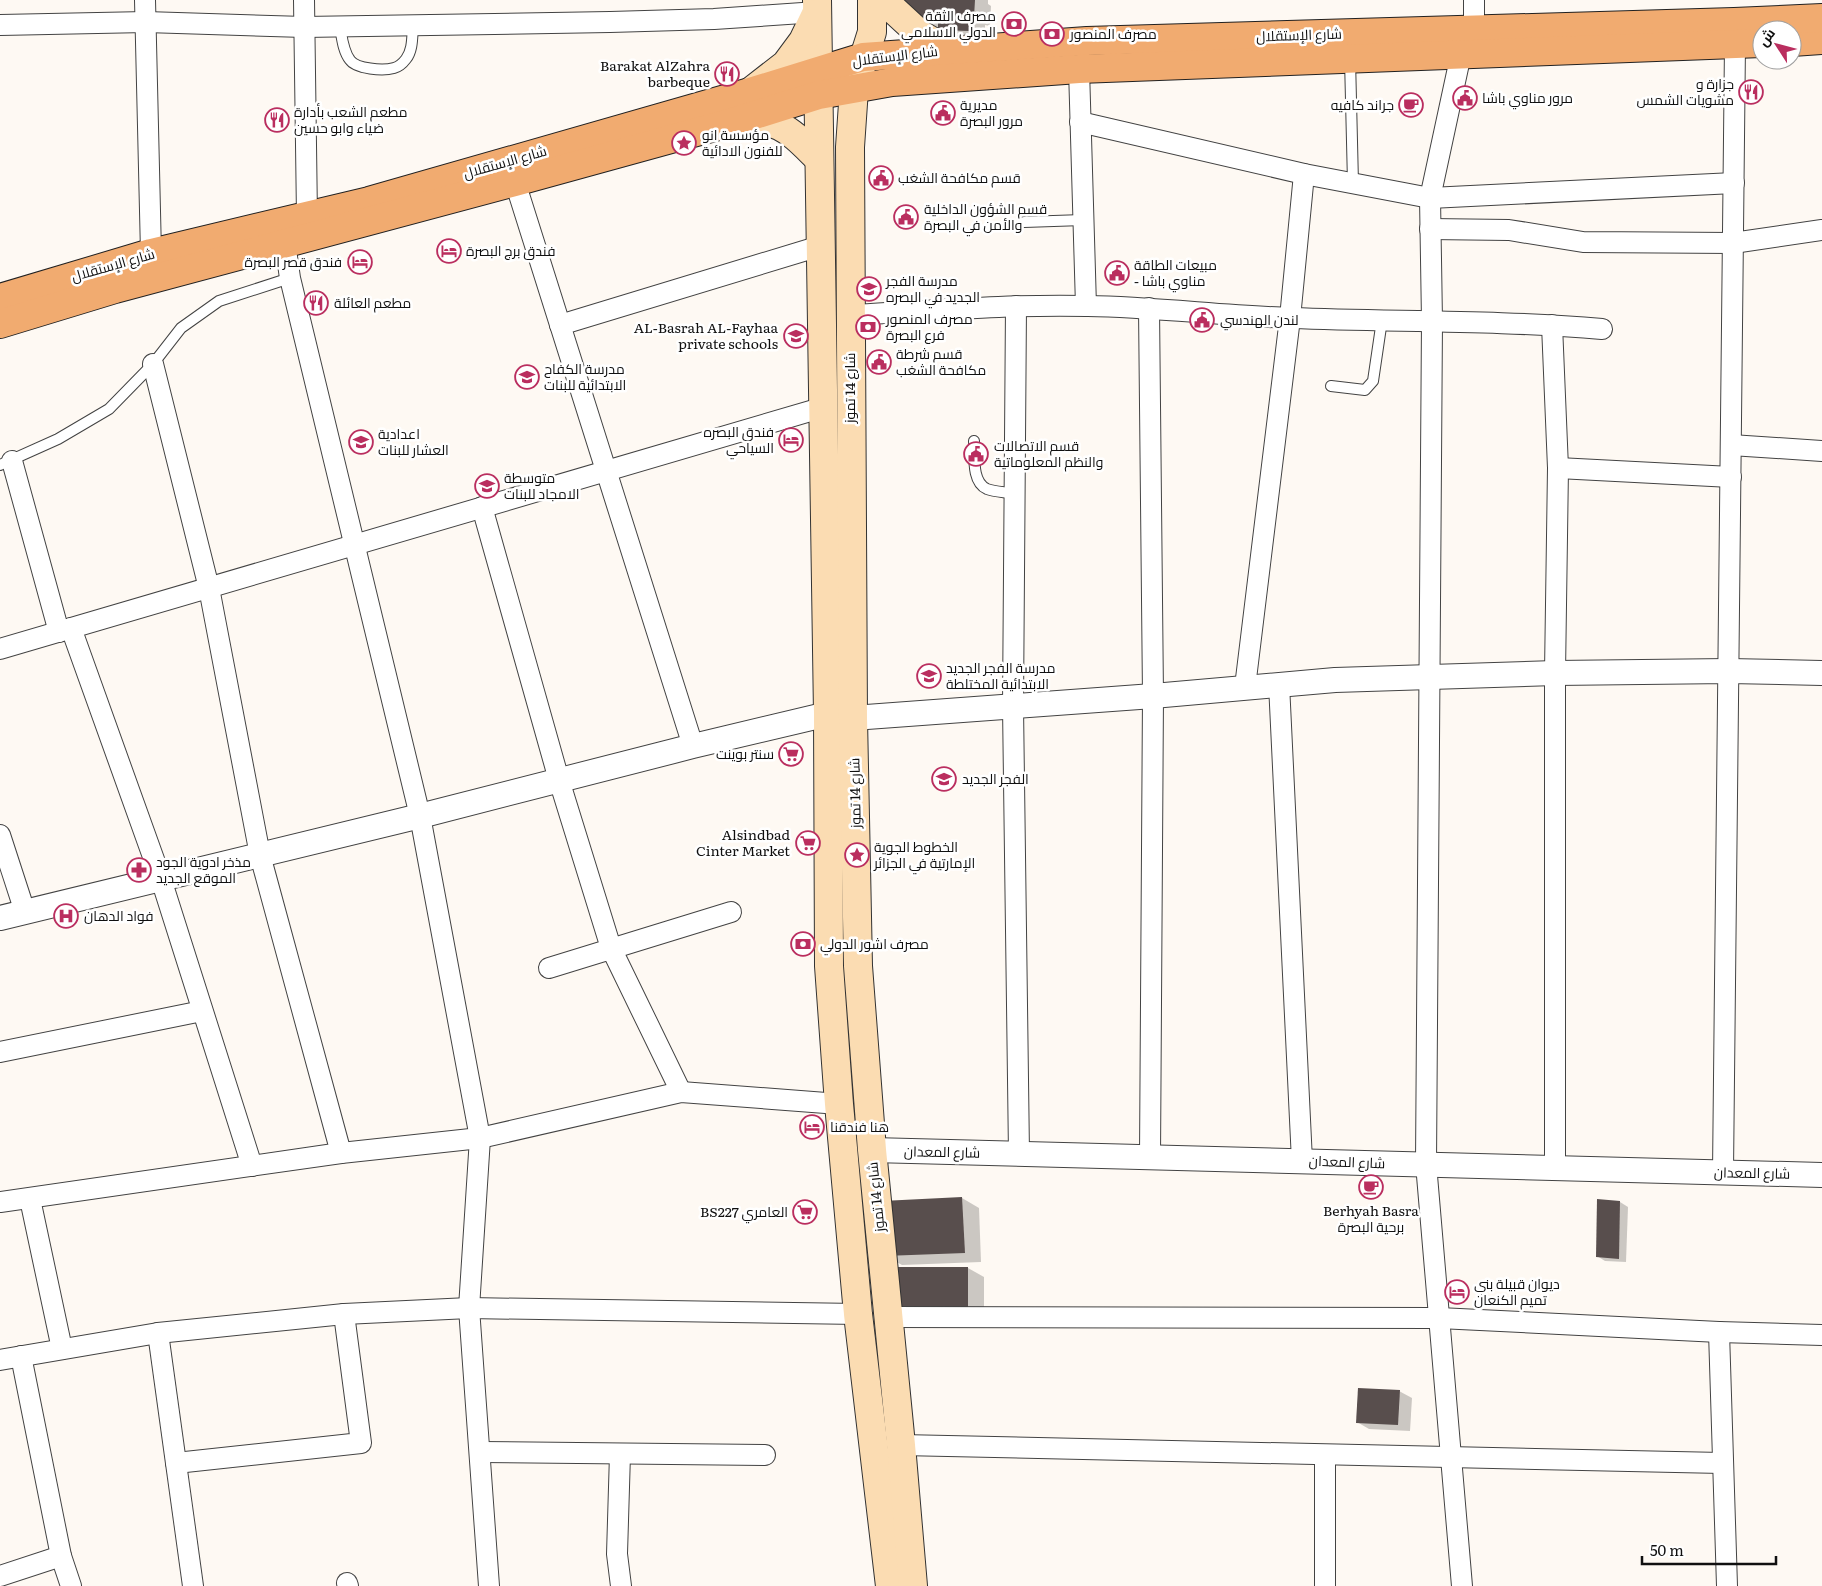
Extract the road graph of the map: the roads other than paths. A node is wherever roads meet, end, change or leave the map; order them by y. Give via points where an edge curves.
1 (145, 0) edge
2 (304, 0) edge
3 (872, 0) edge
4 (883, 0) edge
5 (1474, 0) edge
6 (817, 6) edge
7 (1822, 18) edge
8 (146, 22) junction
9 (0, 25) edge
10 (413, 26) junction
11 (340, 27) junction
12 (304, 28) junction
13 (1474, 30) junction
14 (1822, 40) edge
15 (1802, 41) edge
16 (1752, 43) edge
17 (1735, 44) junction
18 (947, 50) junction
19 (1461, 54) junction
20 (863, 57) junction
21 (1350, 58) junction
22 (1079, 68) junction
23 (818, 82) junction
24 (854, 89) junction
25 (750, 92) junction
26 (1080, 122) junction
27 (729, 123) junction
28 (819, 159) junction
29 (1304, 174) junction
30 (515, 182) junction
31 (1352, 183) junction
32 (1734, 183) junction
33 (1430, 198) junction
34 (307, 217) junction
35 (1083, 220) junction
36 (1024, 222) dead end
37 (1430, 229) junction
38 (1822, 230) edge
39 (286, 243) junction
40 (1733, 243) junction
41 (820, 246) junction
42 (151, 253) junction
43 (290, 278) junction
44 (0, 298) edge
45 (1016, 306) junction
46 (1086, 306) junction
47 (1149, 308) junction
48 (850, 315) junction
49 (1290, 318) junction
50 (1382, 320) junction
51 (1432, 321) junction
52 (0, 324) edge
53 (1552, 325) junction
54 (560, 326) junction
55 (1602, 329) dead end
56 (153, 364) junction
57 (1331, 386) dead end
58 (824, 407) junction
59 (974, 441) dead end
60 (1731, 445) junction
61 (1822, 451) edge
62 (6, 463) edge
63 (1558, 468) junction
64 (606, 471) junction
65 (1731, 476) junction
66 (1015, 494) junction
67 (482, 507) junction
68 (354, 545) junction
69 (209, 588) junction
70 (65, 630) junction
71 (0, 649) edge
72 (1729, 671) junction
73 (1555, 673) junction
74 (1822, 673) edge
75 (1428, 676) junction
76 (1279, 684) junction
77 (1245, 687) junction
78 (1153, 696) junction
79 (1013, 706) junction
80 (840, 716) junction
81 (693, 746) junction
82 (559, 780) junction
83 (420, 816) junction
84 (0, 835) edge
85 (260, 855) junction
86 (161, 879) junction
87 (25, 912) junction
88 (731, 912) dead end
89 (0, 918) edge
90 (611, 948) junction
91 (549, 968) dead end
92 (202, 1012) junction
93 (0, 1052) edge
94 (681, 1092) junction
95 (839, 1104) junction
96 (480, 1138) junction
97 (872, 1150) junction
98 (341, 1153) junction
99 (1019, 1154) junction
100 (1150, 1157) junction
101 (1302, 1161) junction
102 (1426, 1164) junction
103 (252, 1166) junction
104 (1555, 1168) junction
105 (1723, 1172) junction
106 (1822, 1175) edge
107 (30, 1199) junction
108 (0, 1202) edge
109 (469, 1308) junction
110 (344, 1314) junction
111 (858, 1314) junction
112 (888, 1317) junction
113 (1438, 1318) junction
114 (1719, 1332) junction
115 (158, 1333) junction
116 (1822, 1335) edge
117 (62, 1349) junction
118 (21, 1356) junction
119 (0, 1360) edge
120 (901, 1445) junction
121 (480, 1452) junction
122 (620, 1454) junction
123 (1325, 1454) junction
124 (765, 1455) dead end
125 (1451, 1457) junction
126 (176, 1463) junction
127 (1722, 1463) junction
128 (61, 1556) junction
129 (0, 1576) edge
130 (71, 1586) edge
131 (193, 1586) edge
132 (489, 1586) edge
133 (621, 1586) edge
134 (890, 1586) edge
135 (913, 1586) edge
136 (1325, 1586) edge
137 (1462, 1586) edge
138 (1727, 1586) edge

1 - 8 street
2 - 12 street
3 - 20 main road, شارع 14 تموز via 872,32
4 - 18 main road via 921,35
5 - 13 street
6 - 10 street via 695,19
6 - 23 main road, شارع 14 تموز
6 - 25 main road via 803,40 786,64
7 - 13 main road, شارع الإستقلال
8 - 9 street
8 - 12 street
8 - 42 street
10 - 11 street
10 - 11 lane via 411,50 406,59 394,68 366,68 351,62 345,53
11 - 12 street
12 - 34 street
13 - 18 main road, شارع الإستقلال via 1087,41
14 - 15 main road
16 - 17 main road, شارع الإستقلال
17 - 19 main road, شارع الإستقلال
17 - 32 street
18 - 20 main road, شارع الإستقلال
19 - 21 main road, شارع الإستقلال
19 - 33 street
20 - 23 main road, شارع الإستقلال
20 - 24 main road, شارع 14 تموز
21 - 22 main road, شارع الإستقلال
21 - 31 lane
22 - 24 main road, شارع الإستقلال via 892,82
22 - 26 street
23 - 24 main road, شارع الإستقلال
23 - 25 main road, شارع الإستقلال
23 - 27 main road, شارع الإستقلال
23 - 28 main road, شارع 14 تموز
24 - 48 main road, شارع 14 تموز via 850,147
25 - 34 main road, شارع الإستقلال
26 - 29 street
26 - 35 street
27 - 28 main road via 751,120 778,125 787,129
27 - 30 main road, شارع الإستقلال
28 - 41 main road, شارع 14 تموز
29 - 31 street
29 - 49 street
30 - 39 main road, شارع الإستقلال
30 - 54 street
31 - 33 street
32 - 33 street
32 - 40 street
33 - 37 street
34 - 42 main road, شارع الإستقلال
35 - 36 lane
35 - 46 street
37 - 40 street via 1509,230 1583,242
37 - 51 street
38 - 40 street
39 - 43 street
39 - 52 main road, شارع الإستقلال
40 - 60 street
41 - 54 street
41 - 58 main road, شارع 14 تموز
42 - 44 main road, شارع الإستقلال
43 - 56 lane via 219,301 181,328
43 - 68 street
45 - 46 street
45 - 48 street
45 - 66 street
46 - 47 street
47 - 49 street
47 - 78 street
48 - 80 main road, شارع 14 تموز
49 - 50 street
49 - 77 street
50 - 51 street
50 - 57 lane via 1373,381 1366,390
51 - 53 street
51 - 75 street
53 - 55 street
53 - 63 street
54 - 64 street
56 - 62 lane via 109,409 58,440
56 - 69 street
58 - 64 street
58 - 80 main road, شارع 14 تموز
59 - 66 lane via 976,474 981,485
60 - 61 street
60 - 65 street
62 - 70 street
63 - 65 street
63 - 73 street
64 - 67 street
64 - 81 street
65 - 72 street
66 - 79 street
67 - 68 street
67 - 82 street
68 - 69 street
68 - 83 street
69 - 70 street
69 - 85 street
70 - 71 street
70 - 86 street
72 - 73 street
72 - 74 street
72 - 105 street
73 - 75 street
73 - 104 street
75 - 76 street
75 - 102 street
76 - 77 street
76 - 101 street
77 - 78 street
78 - 79 street
78 - 100 street
79 - 80 street
79 - 99 street
80 - 81 street
80 - 95 main road, شارع 14 تموز via 830,966
80 - 97 main road, شارع 14 تموز
81 - 82 street
82 - 83 street
82 - 90 street
83 - 85 street
83 - 96 street
84 - 87 street
85 - 86 street
85 - 98 street
86 - 87 street
86 - 92 street
87 - 89 street
88 - 90 street
90 - 91 street
90 - 94 street
92 - 93 street
92 - 103 street
94 - 95 street
94 - 96 street
95 - 111 main road, شارع 14 تموز
96 - 98 street
96 - 109 street
97 - 99 street, شارع المعدان
97 - 112 main road, شارع 14 تموز
98 - 103 street
99 - 100 street, شارع المعدان
100 - 101 street, شارع المعدان
101 - 102 street, شارع المعدان
102 - 104 street, شارع المعدان
102 - 113 street
103 - 107 street
104 - 105 street, شارع المعدان
105 - 106 street, شارع المعدان
107 - 108 street
107 - 117 street
109 - 110 street
109 - 111 street
109 - 121 street
110 - 115 street
110 - 126 street via 361,1443
111 - 134 main road, شارع 14 تموز
112 - 113 street
112 - 120 main road, شارع 14 تموز
113 - 114 street
113 - 125 street
114 - 116 street
114 - 127 street
115 - 117 street
115 - 126 street
117 - 118 street
118 - 119 street
118 - 128 street
120 - 123 street
120 - 135 main road, شارع 14 تموز
121 - 122 street
121 - 132 street
122 - 124 street
122 - 133 street via 617,1554
123 - 125 street
123 - 136 street
125 - 127 street
125 - 137 street
126 - 131 street
127 - 138 street
128 - 129 street
128 - 130 street

